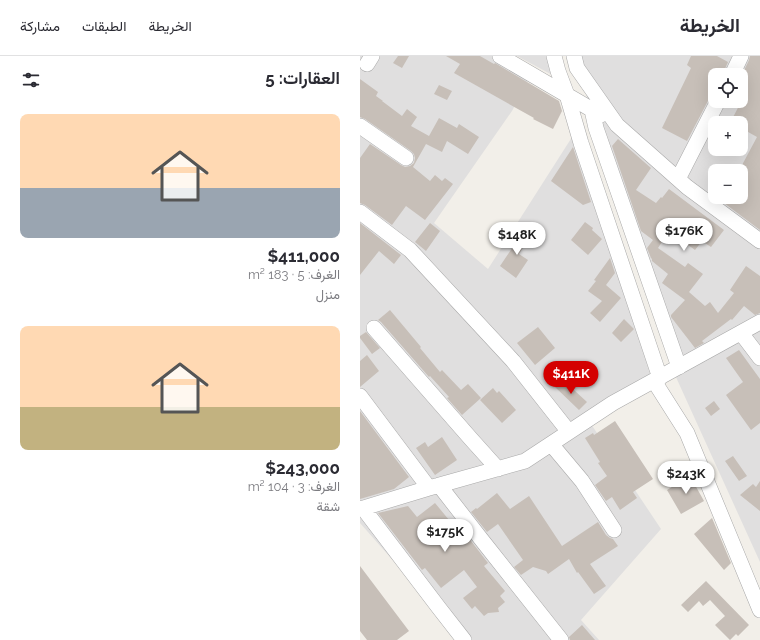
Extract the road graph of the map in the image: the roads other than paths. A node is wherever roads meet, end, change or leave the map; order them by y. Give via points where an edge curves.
1 (500, 56) edge
2 (554, 56) edge
3 (574, 56) edge
4 (742, 56) edge
5 (736, 68) edge
6 (567, 95) junction
7 (714, 108) edge
8 (592, 110) junction
9 (617, 125) junction
10 (360, 126) edge
11 (406, 158) dead end
12 (678, 179) junction
13 (360, 212) edge
14 (760, 241) edge
15 (760, 322) edge
16 (374, 328) dead end
17 (742, 333) junction
18 (760, 358) edge
19 (679, 367) junction
20 (657, 379) junction
21 (360, 396) edge
22 (569, 432) junction
23 (551, 444) junction
24 (498, 469) junction
25 (434, 486) junction
26 (362, 508) edge
27 (614, 530) dead end
28 (760, 610) edge
29 (464, 640) edge
30 (561, 640) edge

1 - 6 street
2 - 6 street
3 - 9 street via 577,68
4 - 5 street
6 - 8 street
6 - 20 street
7 - 12 street
8 - 9 street
8 - 19 street
9 - 12 street
10 - 11 street
12 - 14 street
13 - 22 street via 410,250 512,361
15 - 17 street
16 - 24 street
17 - 18 street
17 - 19 street
19 - 20 street
20 - 22 street via 613,403
20 - 28 street via 687,433
21 - 25 street
22 - 23 street
23 - 24 street via 525,461
23 - 27 street via 582,481
24 - 25 street
25 - 26 street
25 - 30 street
26 - 29 street

